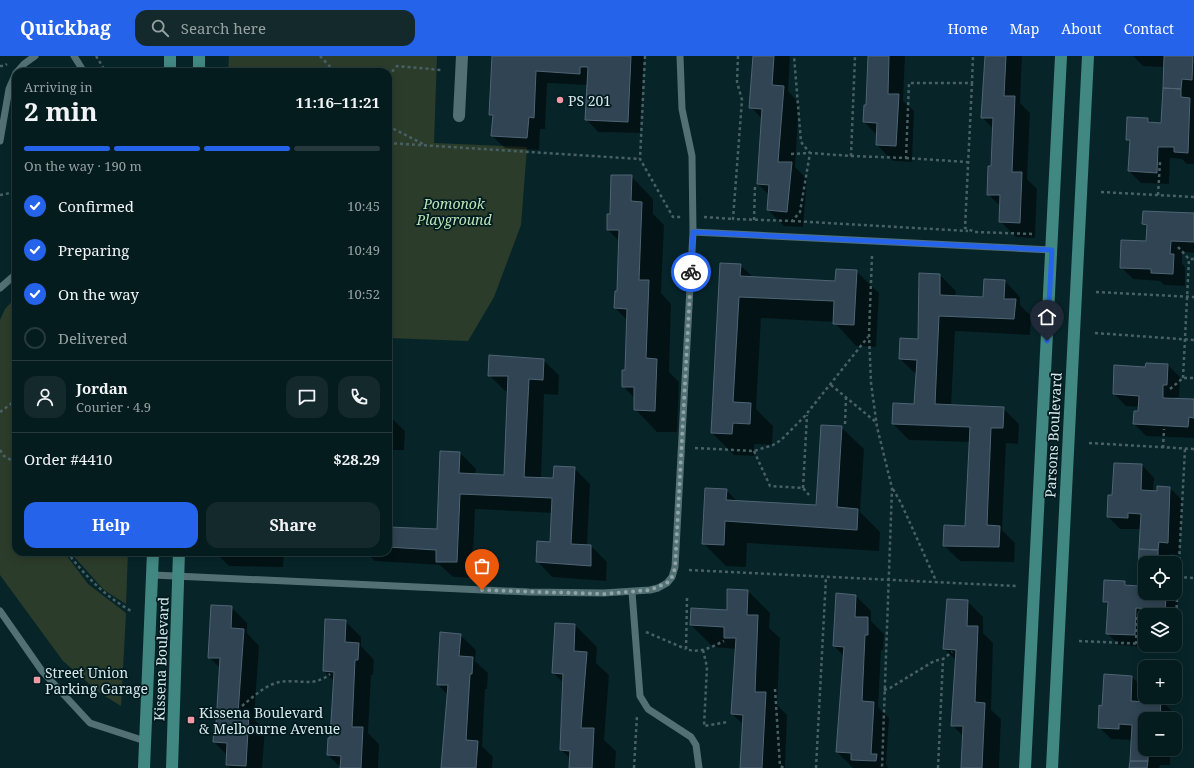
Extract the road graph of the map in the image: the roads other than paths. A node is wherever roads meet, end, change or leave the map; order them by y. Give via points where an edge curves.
1 (35, 56) edge
2 (74, 56) edge
3 (170, 56) edge
4 (199, 56) edge
5 (462, 56) edge
6 (680, 56) edge
7 (1061, 56) edge
8 (1088, 56) edge
9 (22, 68) edge
10 (82, 68) edge
11 (170, 68) edge
12 (198, 68) edge
13 (12, 82) edge
14 (459, 116) dead end
15 (0, 141) edge
16 (693, 232) junction
17 (1052, 250) junction
18 (12, 278) edge
19 (0, 288) edge
20 (153, 556) edge
21 (179, 556) edge
22 (153, 575) junction
23 (179, 576) junction
24 (632, 592) junction
25 (0, 611) edge
26 (145, 741) junction
27 (144, 768) edge
28 (172, 768) edge
29 (699, 768) edge
30 (1025, 768) edge
31 (1052, 768) edge

1 - 9 lane
2 - 10 lane
3 - 11 street
4 - 12 street
5 - 14 street
6 - 16 lane via 682,109 692,156
7 - 17 street, Parsons Boulevard
8 - 31 street, Parsons Boulevard
13 - 15 lane
16 - 17 lane
16 - 24 lane via 675,568 672,577 658,588
17 - 30 street, Parsons Boulevard
18 - 19 lane
20 - 22 street, Kissena Boulevard
21 - 23 street, Kissena Boulevard
22 - 23 lane
22 - 26 street, Kissena Boulevard
23 - 24 lane via 529,592
23 - 28 street, Kissena Boulevard
24 - 29 lane via 640,696 648,709 691,737 696,745
25 - 26 lane via 42,671 90,723
26 - 27 street, Kissena Boulevard

